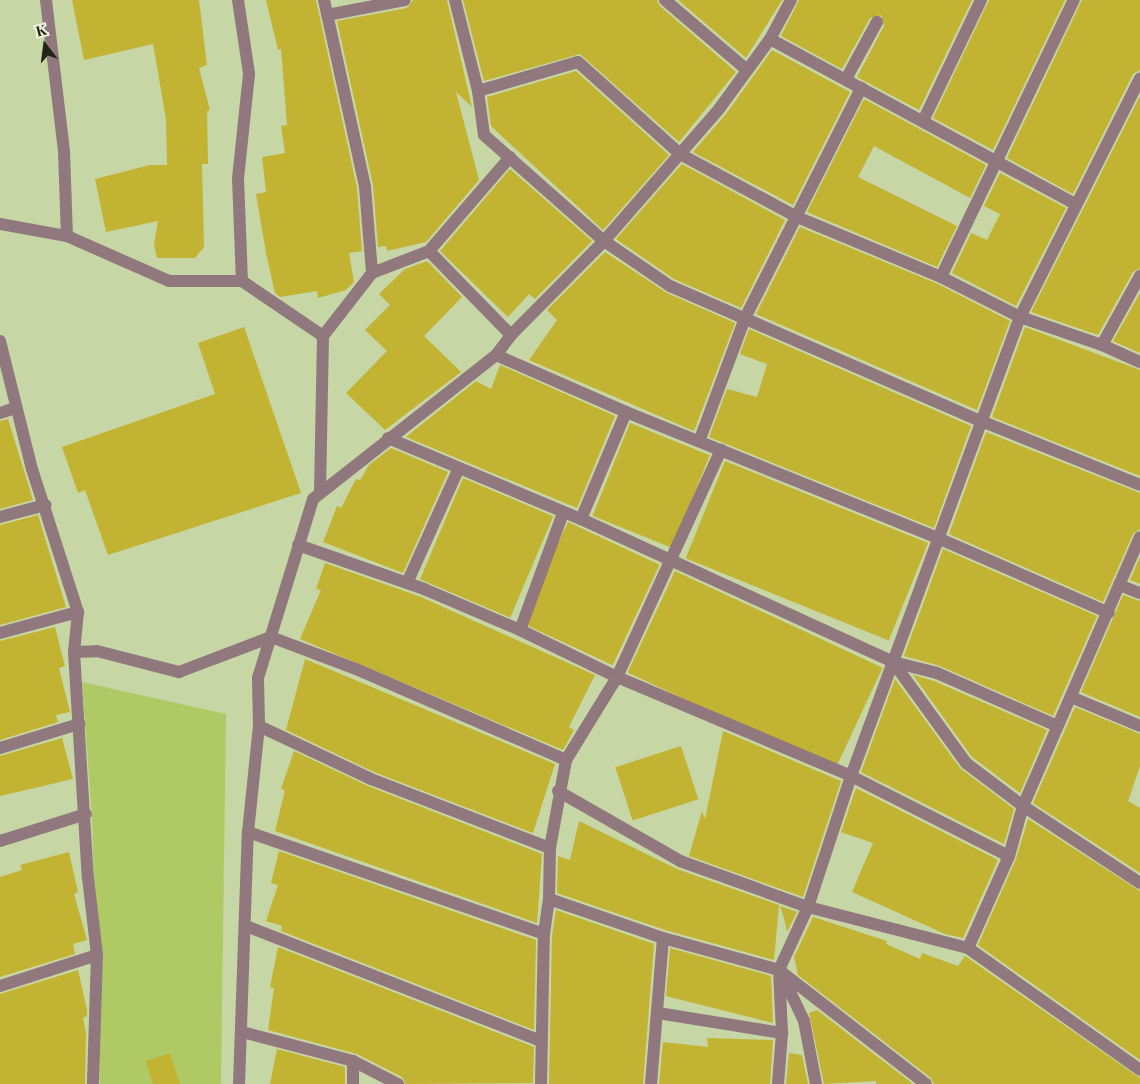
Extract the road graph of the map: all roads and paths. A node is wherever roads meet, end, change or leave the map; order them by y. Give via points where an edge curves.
1 (46, 0) edge
2 (238, 0) edge
3 (324, 0) edge
4 (405, 0) edge
5 (455, 0) edge
6 (665, 0) edge
7 (791, 0) edge
8 (981, 0) edge
9 (1074, 0) edge
10 (327, 15) junction
11 (878, 22) dead end
12 (770, 39) junction
13 (747, 70) junction
14 (1140, 78) edge
15 (846, 79) junction
16 (860, 88) junction
17 (478, 91) junction
18 (923, 121) junction
19 (680, 154) junction
20 (510, 158) junction
21 (996, 159) junction
22 (1075, 204) junction
23 (797, 217) junction
24 (0, 224) edge
25 (67, 236) junction
26 (604, 241) junction
27 (429, 251) junction
28 (372, 272) junction
29 (1140, 276) edge
30 (941, 277) junction
31 (242, 282) junction
32 (1020, 317) junction
33 (745, 318) junction
34 (511, 335) junction
35 (323, 336) junction
36 (0, 341) edge
37 (1102, 345) junction
38 (496, 355) junction
39 (1140, 362) edge
40 (15, 408) junction
41 (626, 412) junction
42 (0, 413) edge
43 (980, 421) junction
44 (388, 438) junction
45 (700, 439) junction
46 (721, 450) junction
47 (459, 468) junction
48 (1140, 485) edge
49 (320, 493) junction
50 (45, 505) junction
51 (563, 513) junction
52 (0, 517) edge
53 (581, 519) junction
54 (1140, 537) edge
55 (940, 539) junction
56 (298, 545) junction
57 (670, 561) junction
58 (407, 583) junction
59 (1119, 585) junction
60 (1140, 592) edge
61 (78, 612) junction
62 (1109, 613) junction
63 (520, 630) junction
64 (0, 633) edge
65 (271, 637) junction
66 (74, 652) junction
67 (893, 662) junction
68 (617, 678) junction
69 (1072, 697) junction
70 (78, 724) junction
71 (259, 726) junction
72 (1056, 726) junction
73 (1140, 726) edge
74 (0, 748) edge
75 (566, 760) junction
76 (851, 776) junction
77 (558, 791) junction
78 (1023, 806) junction
79 (86, 814) junction
80 (248, 832) junction
81 (0, 841) edge
82 (550, 848) junction
83 (1008, 856) junction
84 (1140, 883) edge
85 (549, 900) junction
86 (808, 907) junction
87 (246, 926) junction
88 (544, 934) junction
89 (663, 938) junction
90 (968, 948) junction
91 (97, 955) junction
92 (779, 970) junction
93 (0, 986) edge
94 (658, 1013) junction
95 (242, 1032) junction
96 (782, 1033) junction
97 (542, 1041) junction
98 (354, 1061) junction
99 (1140, 1070) edge
100 (93, 1084) edge
101 (239, 1084) edge
102 (353, 1084) edge
103 (398, 1084) edge
104 (541, 1084) edge
105 (651, 1084) edge
106 (778, 1084) edge
107 (816, 1084) edge
108 (926, 1084) edge

1 - 25 street via 64,152
2 - 31 street via 249,74 238,178
3 - 10 street
4 - 10 street
5 - 17 street
6 - 13 street
7 - 12 street
8 - 18 street
9 - 21 street
10 - 28 street via 365,187
11 - 15 street
12 - 13 street
12 - 15 street
13 - 19 street
14 - 22 street
15 - 16 street
16 - 18 street
16 - 23 street
17 - 19 street via 578,62
17 - 20 street via 484,135
18 - 21 street
19 - 23 street
19 - 26 street
20 - 26 street
20 - 27 street
21 - 22 street
21 - 30 street
22 - 32 street
23 - 30 street
23 - 33 street
24 - 25 street
25 - 31 street via 169,281
26 - 33 street via 670,286
26 - 34 street
27 - 28 street
27 - 34 street
28 - 35 street
29 - 37 street
30 - 32 street
31 - 35 street
32 - 37 street
32 - 43 street
33 - 43 street
33 - 45 street
34 - 38 street
35 - 49 street
36 - 40 street
37 - 39 street
38 - 41 street
38 - 44 street
40 - 42 street
40 - 50 street
41 - 45 street
41 - 53 street
43 - 48 street
43 - 55 street
44 - 47 street
44 - 49 street
45 - 46 street
46 - 55 street
46 - 57 street
47 - 51 street
47 - 58 street
49 - 56 street via 313,498
50 - 52 street
50 - 61 street
51 - 53 street
51 - 63 street
53 - 57 street
54 - 59 street
55 - 62 street
55 - 67 street
56 - 58 street
56 - 65 street
57 - 67 street
57 - 68 street
58 - 63 street
59 - 60 street
59 - 62 street
61 - 64 street
61 - 66 street
62 - 69 street
63 - 68 street
65 - 66 street via 179,672 97,651
65 - 71 street via 258,678
65 - 75 street via 356,668
66 - 70 street
67 - 72 street via 937,673
67 - 76 street
67 - 78 street via 966,763
68 - 75 street
68 - 76 street
69 - 72 street
69 - 73 street
70 - 74 street
70 - 79 street
71 - 80 street
71 - 82 street via 371,780
72 - 78 street
75 - 77 street
76 - 83 street
76 - 86 street
77 - 82 street
77 - 86 street via 680,861
78 - 83 street
78 - 84 street
79 - 81 street
79 - 91 street via 88,878
80 - 87 street
80 - 88 street
82 - 85 street
83 - 90 street
85 - 88 street
85 - 89 street
86 - 90 street
86 - 92 street
87 - 95 street
87 - 97 street
88 - 97 street
89 - 92 street
89 - 94 street
90 - 99 street
91 - 93 street
91 - 100 street
92 - 96 street
92 - 107 street via 804,1021
92 - 108 street
94 - 96 street
94 - 105 street
95 - 98 street
95 - 101 street
96 - 106 street
97 - 104 street
98 - 102 street
98 - 103 street

